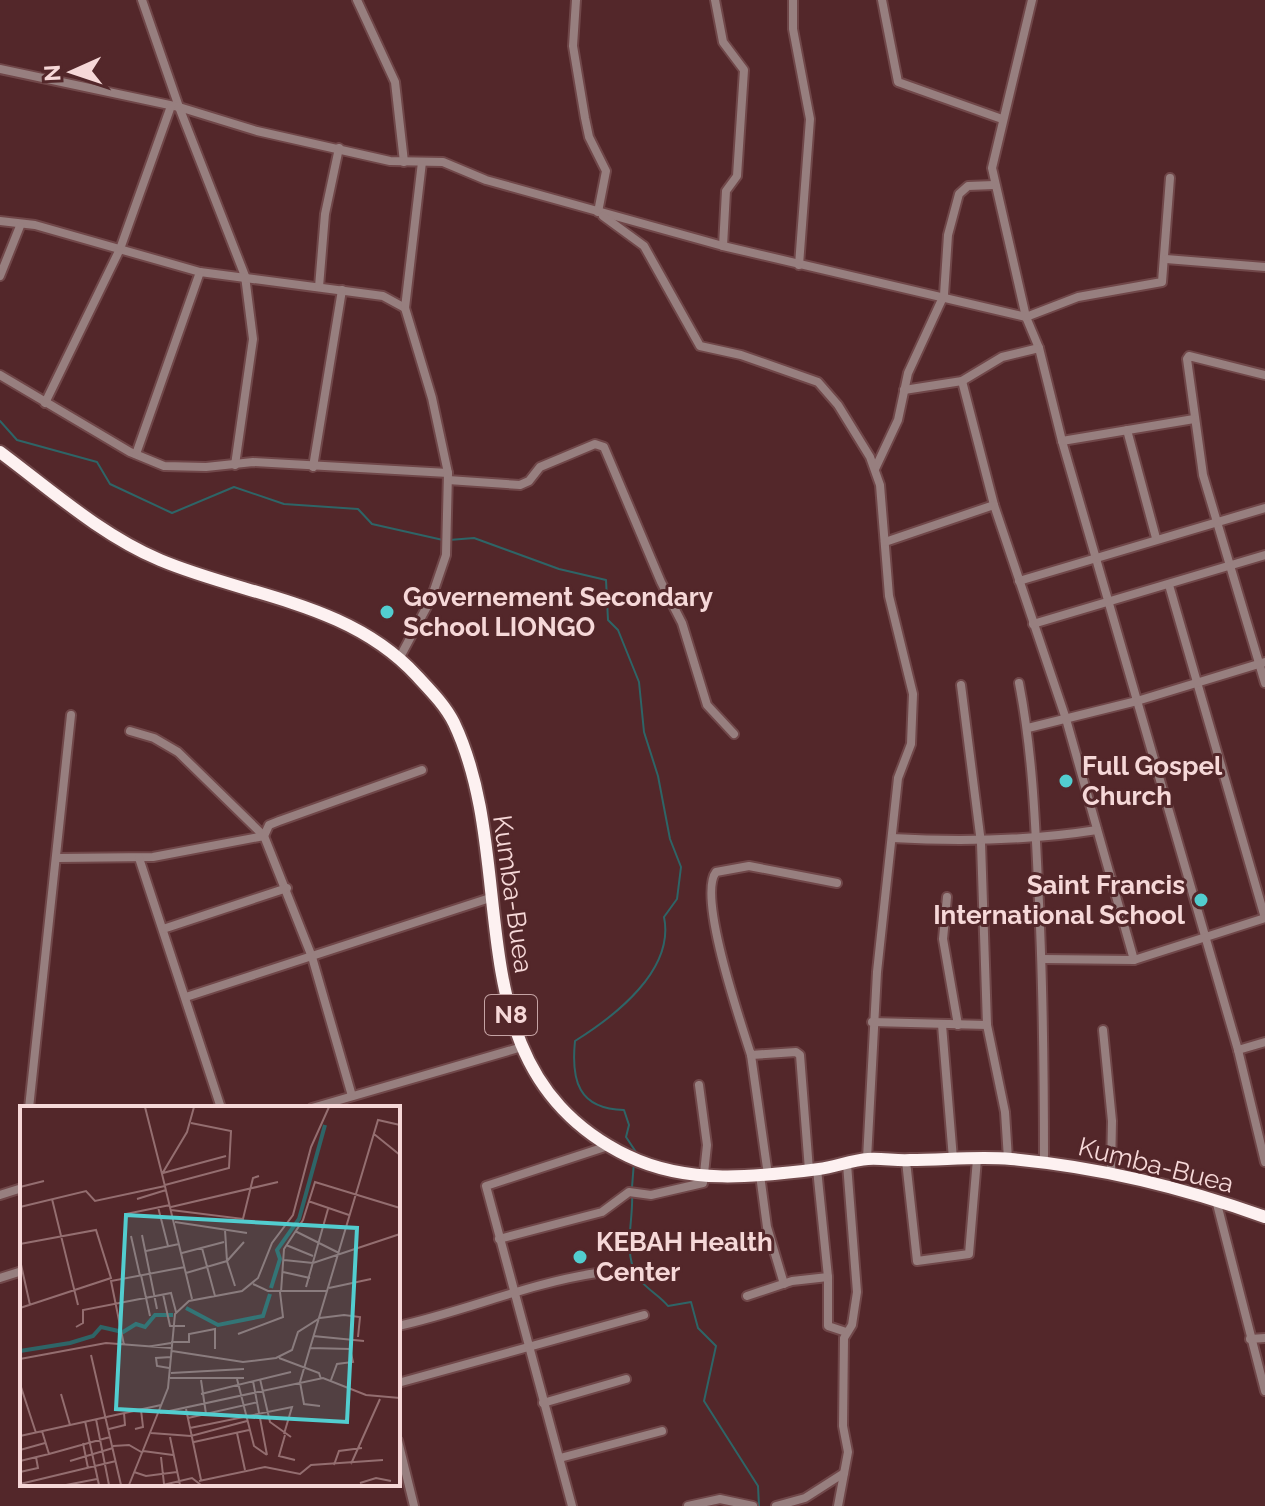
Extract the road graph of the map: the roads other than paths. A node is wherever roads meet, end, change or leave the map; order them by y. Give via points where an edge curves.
1 (142, 0) edge
2 (357, 0) edge
3 (576, 0) edge
4 (715, 0) edge
5 (793, 0) edge
6 (882, 0) edge
7 (1032, 0) edge
8 (0, 69) edge
9 (175, 106) junction
10 (1002, 119) junction
11 (339, 148) junction
12 (404, 162) junction
13 (422, 162) junction
14 (1170, 178) dead end
15 (994, 185) junction
16 (598, 212) junction
17 (0, 221) edge
18 (20, 226) junction
19 (723, 246) junction
20 (120, 249) junction
21 (1166, 259) junction
22 (799, 265) junction
23 (1265, 267) edge
24 (200, 272) junction
25 (0, 276) edge
26 (245, 276) junction
27 (319, 287) junction
28 (342, 290) junction
29 (944, 295) junction
30 (405, 308) junction
31 (1026, 317) junction
32 (1039, 348) junction
33 (0, 375) edge
34 (1265, 375) edge
35 (962, 381) junction
36 (904, 390) junction
37 (45, 403) junction
38 (1194, 419) junction
39 (1127, 430) junction
40 (1062, 441) junction
41 (0, 452) edge
42 (136, 454) junction
43 (235, 465) junction
44 (313, 467) junction
45 (875, 469) junction
46 (448, 476) junction
47 (994, 505) junction
48 (1265, 508) edge
49 (1216, 521) junction
50 (1156, 538) junction
51 (885, 542) junction
52 (1265, 555) edge
53 (1096, 558) junction
54 (1230, 566) junction
55 (1019, 581) junction
56 (1169, 585) junction
57 (1109, 602) junction
58 (1033, 624) junction
59 (400, 657) junction
60 (1262, 663) edge
61 (1199, 682) junction
62 (1019, 683) dead end
63 (1265, 683) edge
64 (961, 685) dead end
65 (1137, 701) junction
66 (71, 715) dead end
67 (1066, 719) junction
68 (1028, 728) junction
69 (130, 731) dead end
70 (734, 734) dead end
71 (422, 770) dead end
72 (1097, 830) junction
73 (264, 836) junction
74 (892, 838) junction
75 (1036, 840) junction
76 (981, 843) junction
77 (58, 858) junction
78 (139, 858) junction
79 (837, 883) dead end
80 (287, 888) junction
81 (947, 897) dead end
82 (490, 898) junction
83 (1265, 918) edge
84 (163, 929) junction
85 (1204, 940) junction
86 (312, 957) junction
87 (1042, 959) junction
88 (1134, 960) junction
89 (186, 997) junction
90 (872, 1022) junction
91 (942, 1025) junction
92 (958, 1025) junction
93 (987, 1025) junction
94 (1103, 1030) dead end
95 (1265, 1042) edge
96 (522, 1047) junction
97 (1238, 1050) junction
98 (751, 1055) junction
99 (699, 1085) dead end
100 (352, 1096) junction
101 (29, 1106) edge
102 (220, 1106) edge
103 (322, 1106) edge
104 (611, 1145) junction
105 (867, 1159) junction
106 (953, 1159) junction
107 (977, 1159) junction
108 (1008, 1159) junction
109 (906, 1161) junction
110 (1265, 1162) edge
111 (1044, 1163) junction
112 (847, 1164) junction
113 (813, 1170) junction
114 (1111, 1171) junction
115 (764, 1175) junction
116 (706, 1176) junction
117 (20, 1189) edge
118 (0, 1195) edge
119 (1216, 1200) junction
120 (1265, 1217) edge
121 (499, 1239) junction
122 (20, 1272) edge
123 (597, 1273) dead end
124 (828, 1277) junction
125 (0, 1278) edge
126 (784, 1284) junction
127 (513, 1292) junction
128 (747, 1296) dead end
129 (644, 1315) dead end
130 (400, 1326) edge
131 (846, 1332) junction
132 (1265, 1338) edge
133 (1250, 1339) junction
134 (528, 1349) junction
135 (626, 1379) dead end
136 (400, 1382) edge
137 (1265, 1391) edge
138 (543, 1403) junction
139 (662, 1431) dead end
140 (400, 1449) edge
141 (560, 1458) junction
142 (844, 1473) junction
143 (414, 1506) edge
144 (572, 1506) edge
145 (688, 1506) edge
146 (753, 1506) edge
147 (776, 1506) edge
148 (838, 1506) edge

1 - 9 street
2 - 12 street via 395,82
3 - 16 street via 573,46 585,118 606,171
4 - 19 street via 723,42 744,70 737,176 726,191
5 - 22 street via 793,29 810,119
6 - 10 street via 898,82
7 - 10 street
8 - 9 street
9 - 11 street
9 - 20 street
9 - 26 street
10 - 15 street via 993,155
11 - 12 street
11 - 27 street via 325,214
12 - 13 street
13 - 16 street via 443,162
13 - 30 street
14 - 21 street
15 - 29 street via 968,186 959,194 948,235
15 - 31 street
16 - 19 street
16 - 45 street via 644,246 700,346 818,382 838,405
17 - 18 street
18 - 20 street via 35,225
18 - 25 street
19 - 22 street
20 - 24 street
20 - 37 street
21 - 23 street
21 - 31 street via 1159,284 1078,297
22 - 29 street
24 - 26 street
24 - 42 street
26 - 27 street
26 - 43 street via 253,339
27 - 28 street
28 - 30 street via 383,296
28 - 44 street
29 - 31 street
29 - 36 street
30 - 46 street
31 - 32 street
32 - 35 street via 1002,357
32 - 40 street
33 - 37 street
34 - 38 street via 1188,356
35 - 36 street
35 - 47 street
36 - 45 street via 898,420
37 - 42 street
38 - 39 street
38 - 49 street
39 - 40 street
39 - 50 street
40 - 53 street
41 - 59 highway, Kumba-Buea / N8 via 129,545 351,625
42 - 43 street via 172,467
43 - 44 street
44 - 46 street
45 - 51 street
46 - 59 street via 446,555 431,599
46 - 70 street via 520,485 540,467 595,444 604,447 682,623 707,705
47 - 51 street
47 - 55 street
48 - 49 street
49 - 50 street
49 - 54 street
50 - 53 street
51 - 74 street via 890,602 913,694 911,744 898,778
52 - 54 street
53 - 55 street
53 - 57 street
54 - 56 street
54 - 60 street
55 - 58 street
56 - 57 street
56 - 61 street
57 - 58 street
57 - 65 street
58 - 67 street
59 - 82 highway, Kumba-Buea / N8 via 453,722 476,795
60 - 61 street
60 - 63 street
61 - 65 street
61 - 83 street
62 - 68 street
64 - 76 street
65 - 67 street
65 - 85 street
66 - 77 street
67 - 68 street
67 - 72 street
68 - 75 street
69 - 73 street via 178,752
71 - 73 street via 269,825
72 - 75 street
72 - 88 street
73 - 78 street
73 - 80 street
74 - 76 street
74 - 90 street
75 - 76 street
75 - 87 street
76 - 93 street
77 - 78 street
77 - 101 street
78 - 84 street
79 - 98 street via 749,866 712,877 717,938
80 - 84 street
80 - 86 street
81 - 92 street via 943,939
82 - 86 street
82 - 96 highway, Kumba-Buea / N8 via 501,975
83 - 85 street
84 - 89 street
85 - 88 street
85 - 97 street
86 - 89 street
86 - 100 street
87 - 88 street
87 - 111 street
89 - 102 street
90 - 91 street
90 - 105 street
91 - 92 street
91 - 106 street
92 - 93 street
93 - 108 street via 1005,1112
94 - 114 street
95 - 97 street
96 - 100 street
96 - 104 highway, Kumba-Buea / N8 via 550,1096
97 - 110 street
98 - 113 street via 799,1053
98 - 115 street
99 - 116 street
100 - 103 street
104 - 116 highway, Kumba-Buea / N8 via 642,1162
104 - 121 street via 487,1184
105 - 109 highway, Kumba-Buea / N8
105 - 112 highway, Kumba-Buea / N8
106 - 107 highway, Kumba-Buea / N8
106 - 109 highway, Kumba-Buea / N8
107 - 108 highway, Kumba-Buea / N8
107 - 109 street via 969,1254 917,1261
108 - 111 highway, Kumba-Buea / N8
111 - 114 highway, Kumba-Buea / N8
112 - 113 highway, Kumba-Buea / N8
112 - 131 street via 857,1292
113 - 115 highway, Kumba-Buea / N8
113 - 124 street
114 - 119 highway, Kumba-Buea / N8
115 - 116 highway, Kumba-Buea / N8
115 - 126 street via 767,1227
116 - 121 street via 703,1183 651,1195 629,1192 602,1212
117 - 118 street
119 - 120 highway, Kumba-Buea / N8
119 - 133 street
121 - 127 street
122 - 125 street
123 - 127 street
124 - 126 street
124 - 131 street via 828,1326
126 - 128 street
127 - 130 street
127 - 134 street
129 - 134 street
131 - 142 street
132 - 133 street
133 - 137 street
134 - 136 street
134 - 138 street
135 - 138 street
138 - 141 street
139 - 141 street
140 - 143 street
141 - 144 street
142 - 147 street via 805,1498
142 - 148 street
145 - 146 street via 712,1499

